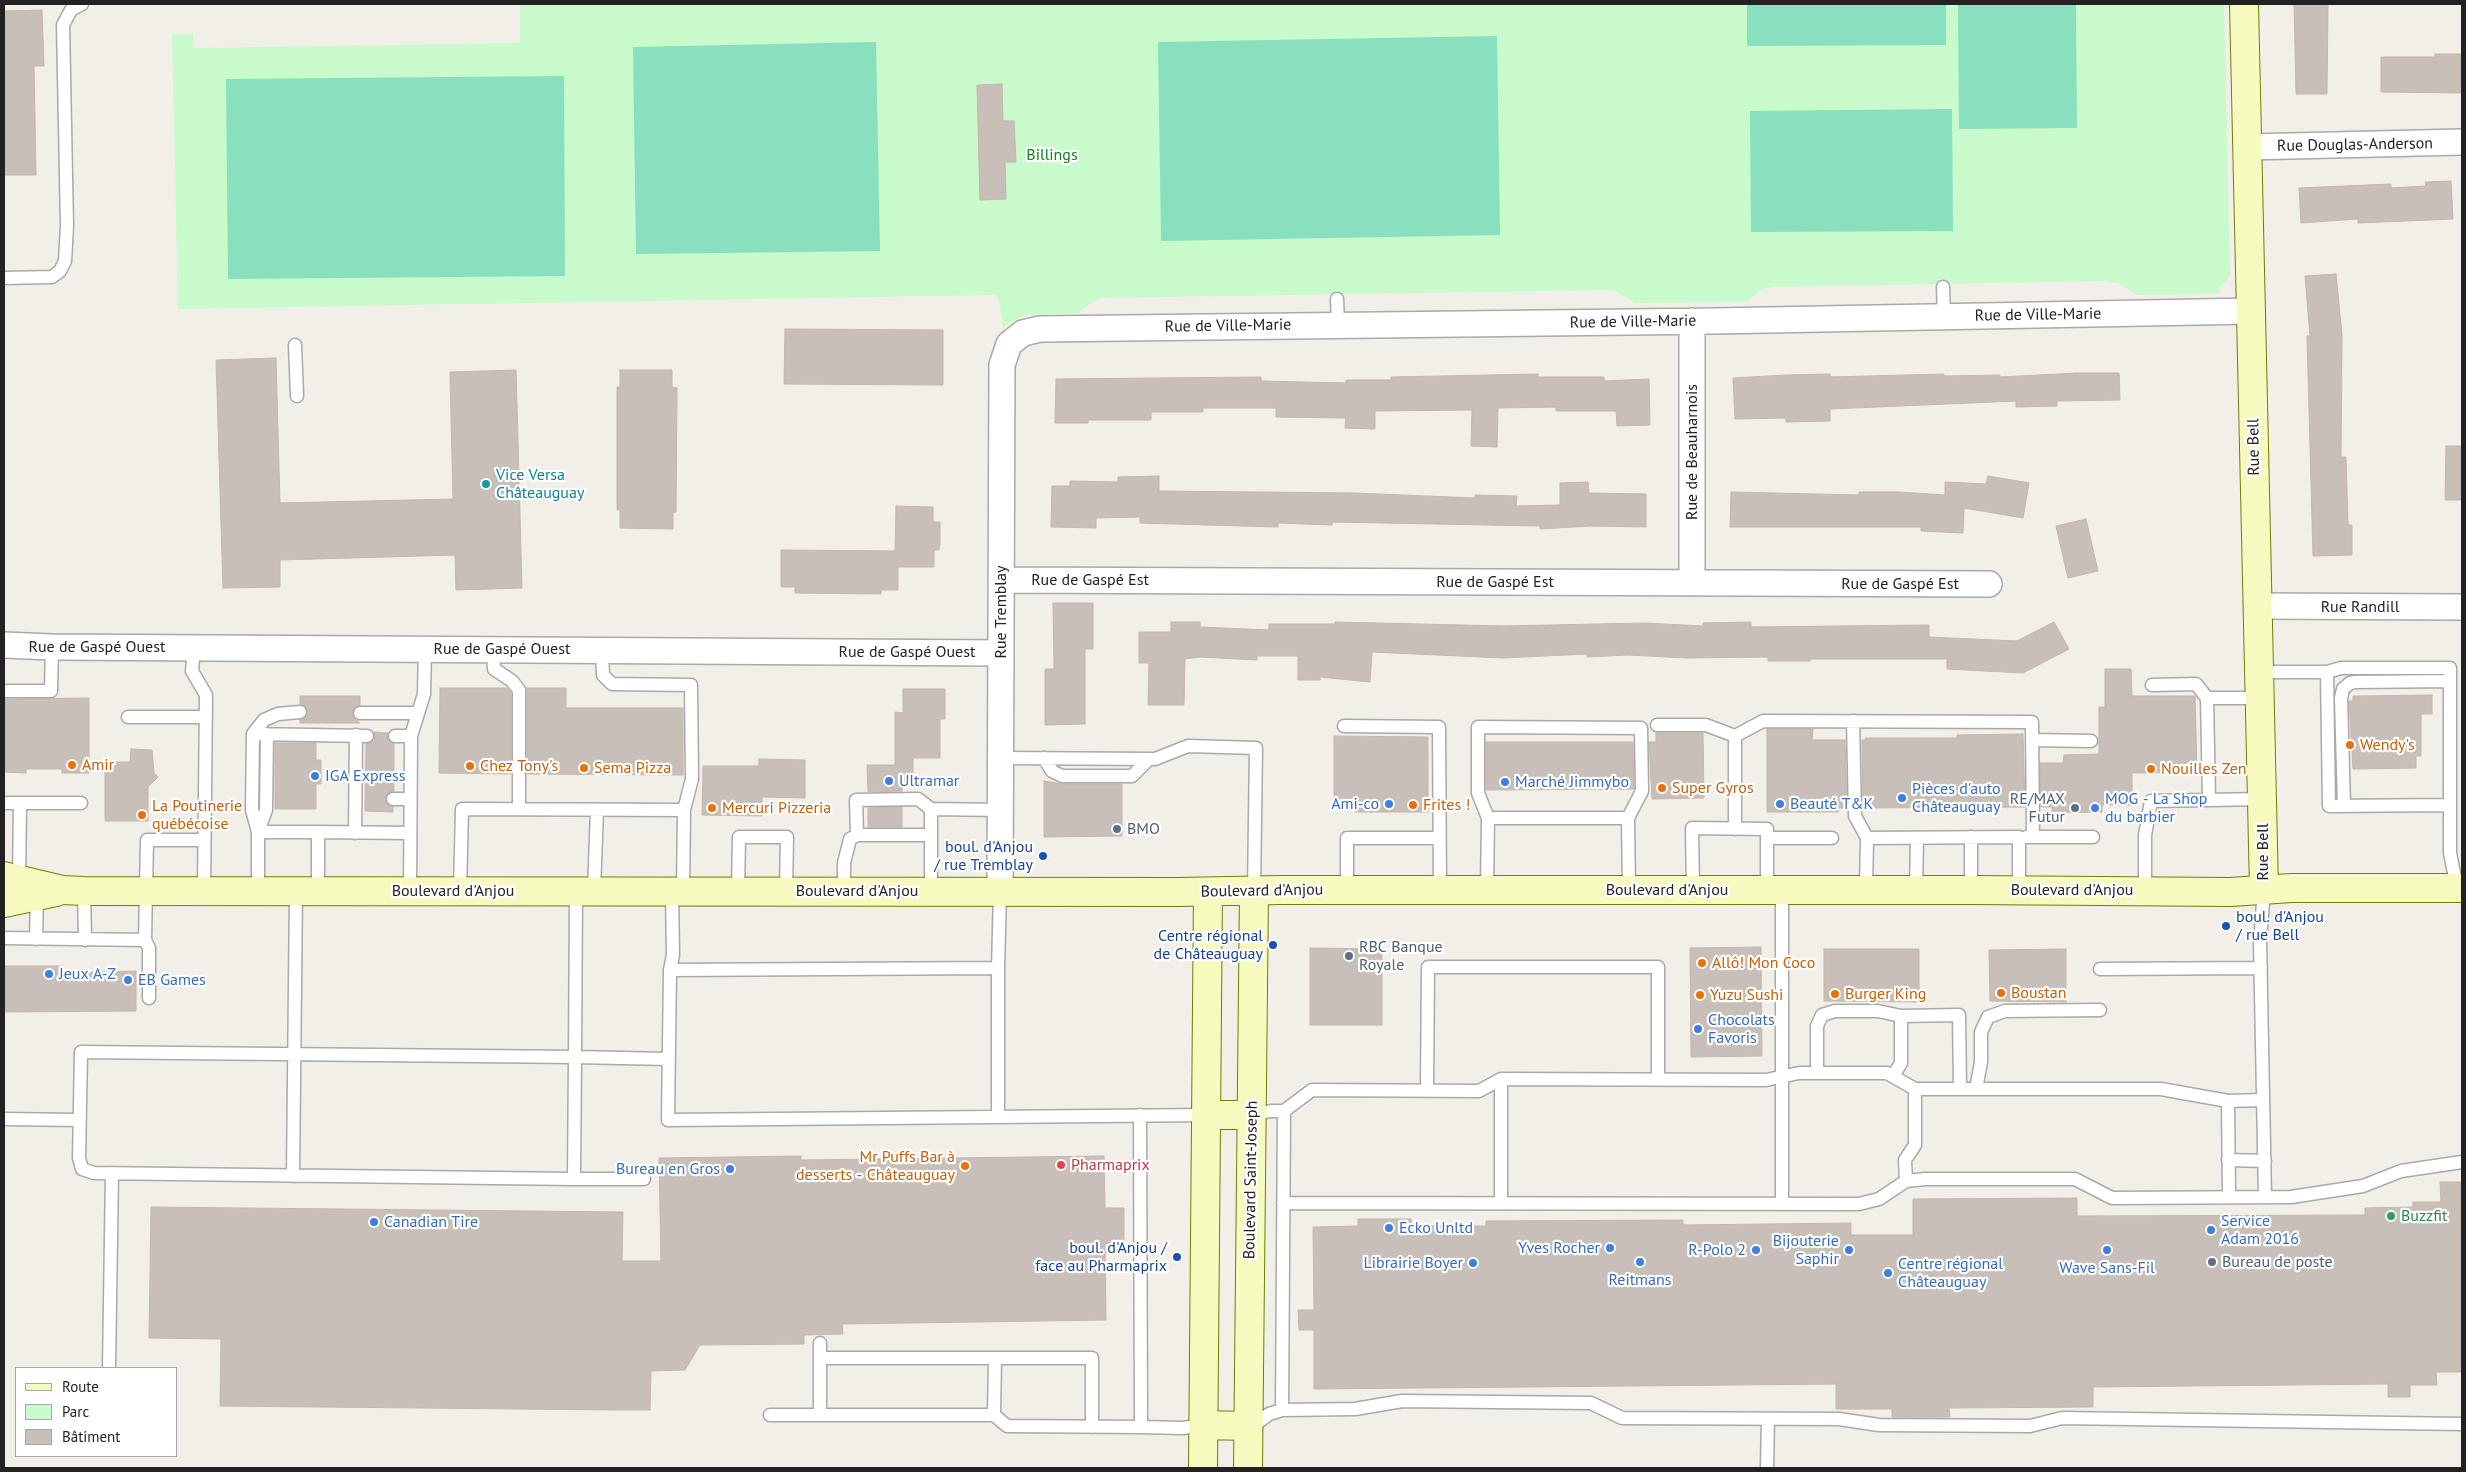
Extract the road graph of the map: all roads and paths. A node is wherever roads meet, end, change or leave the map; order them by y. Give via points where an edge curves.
1 (81, 4) edge
2 (2244, 4) edge
3 (2462, 142) edge
4 (2247, 147) junction
5 (4, 278) edge
6 (1943, 287) dead end
7 (1337, 300) dead end
8 (2252, 311) junction
9 (1944, 316) junction
10 (1692, 321) junction
11 (1338, 325) junction
12 (1017, 337) joint
13 (296, 345) dead end
14 (297, 396) dead end
15 (1001, 580) junction
16 (1692, 583) junction
17 (1990, 584) dead end
18 (2258, 606) junction
19 (2462, 607) edge
20 (4, 645) edge
21 (52, 647) junction
22 (194, 648) junction
23 (425, 649) junction
24 (493, 649) junction
25 (602, 650) junction
26 (1001, 653) junction
27 (2327, 672) junction
28 (2450, 681) junction
29 (2152, 685) dead end
30 (2260, 685) junction
31 (4, 691) edge
32 (2207, 698) junction
33 (300, 712) dead end
34 (360, 713) dead end
35 (418, 713) junction
36 (128, 717) dead end
37 (206, 717) junction
38 (1853, 721) junction
39 (1657, 725) dead end
40 (1344, 726) dead end
41 (254, 734) junction
42 (267, 734) junction
43 (394, 736) dead end
44 (411, 736) junction
45 (1735, 736) junction
46 (2032, 740) junction
47 (2092, 740) dead end
48 (1001, 758) junction
49 (1044, 758) junction
50 (1150, 759) junction
51 (393, 799) dead end
52 (410, 799) junction
53 (2263, 799) junction
54 (2209, 800) junction
55 (4, 803) edge
56 (20, 803) junction
57 (81, 803) dead end
58 (2450, 805) junction
59 (2344, 806) junction
60 (519, 809) junction
61 (931, 809) junction
62 (597, 810) junction
63 (684, 810) junction
64 (1000, 810) junction
65 (1488, 818) junction
66 (1628, 818) junction
67 (1735, 829) junction
68 (258, 832) junction
69 (318, 832) junction
70 (355, 832) junction
71 (410, 833) junction
72 (857, 835) junction
73 (932, 835) junction
74 (1971, 837) junction
75 (2019, 837) junction
76 (2033, 837) junction
77 (2093, 837) dead end
78 (1439, 838) junction
79 (1767, 838) junction
80 (1832, 838) dead end
81 (1867, 838) junction
82 (1917, 838) junction
83 (204, 840) junction
84 (2460, 888) edge
85 (33, 890) edge
86 (258, 890) junction
87 (1347, 890) junction
88 (1440, 890) junction
89 (1487, 890) junction
90 (1629, 890) junction
91 (1693, 890) junction
92 (1775, 890) junction
93 (1866, 890) junction
94 (1916, 890) junction
95 (1971, 890) junction
96 (2019, 890) junction
97 (2264, 890) junction
98 (145, 891) junction
99 (204, 891) junction
100 (307, 891) junction
101 (410, 891) junction
102 (460, 891) junction
103 (677, 891) junction
104 (738, 891) junction
105 (786, 891) junction
106 (844, 891) junction
107 (1254, 891) junction
108 (2145, 891) junction
109 (585, 892) junction
110 (931, 892) junction
111 (1000, 892) junction
112 (1208, 892) junction
113 (4, 938) edge
114 (36, 939) junction
115 (84, 940) junction
116 (145, 940) junction
117 (998, 968) junction
118 (2261, 968) junction
119 (2100, 969) dead end
120 (670, 970) junction
121 (149, 998) dead end
122 (2100, 1010) dead end
123 (1901, 1016) junction
124 (294, 1054) junction
125 (575, 1057) junction
126 (668, 1059) junction
127 (1817, 1073) junction
128 (1783, 1076) junction
129 (1893, 1076) junction
130 (1501, 1079) junction
131 (1658, 1079) junction
132 (1915, 1089) junction
133 (1960, 1089) junction
134 (1976, 1089) junction
135 (1427, 1090) junction
136 (2263, 1100) junction
137 (2228, 1101) junction
138 (1284, 1111) junction
139 (1140, 1115) junction
140 (1206, 1115) junction
141 (1252, 1115) junction
142 (998, 1116) junction
143 (4, 1120) edge
144 (79, 1120) junction
145 (2228, 1160) junction
146 (2264, 1161) junction
147 (2462, 1162) edge
148 (112, 1174) junction
149 (293, 1176) junction
150 (574, 1179) junction
151 (644, 1179) dead end
152 (1906, 1181) junction
153 (2229, 1197) junction
154 (2265, 1197) junction
155 (1283, 1203) junction
156 (1501, 1203) junction
157 (1782, 1204) junction
158 (820, 1343) dead end
159 (820, 1358) junction
160 (995, 1358) junction
161 (109, 1367) edge
162 (1282, 1410) junction
163 (770, 1415) dead end
164 (820, 1415) junction
165 (994, 1415) junction
166 (1768, 1419) junction
167 (2462, 1424) edge
168 (1203, 1425) junction
169 (1248, 1426) junction
170 (1092, 1427) junction
171 (1141, 1428) junction
172 (1203, 1468) edge
173 (1248, 1468) edge
174 (1767, 1468) edge

1 - 5 lane via 71,10 63,25 65,261 52,277
2 - 4 street, Rue Bell
3 - 4 street, Rue Douglas-Anderson
4 - 8 street, Rue Bell
6 - 9 lane
7 - 11 lane
8 - 9 street, Rue de Ville-Marie
8 - 18 street, Rue Bell
9 - 10 street, Rue de Ville-Marie
10 - 11 street, Rue de Ville-Marie
10 - 16 street, Rue de Beauharnois
11 - 12 street, Rue de Ville-Marie via 1040,329
12 - 15 street, Rue Tremblay via 1009,344 1002,364
13 - 14 lane
15 - 16 street, Rue de Gaspé Est
15 - 26 street, Rue Tremblay
16 - 17 street, Rue de Gaspé Est
18 - 19 street, Rue Randill
18 - 30 street, Rue Bell
20 - 21 street, Rue de Gaspé Ouest
21 - 22 street, Rue de Gaspé Ouest
21 - 31 lane via 51,692
22 - 23 street, Rue de Gaspé Ouest
22 - 37 lane via 192,671 206,695
23 - 24 street, Rue de Gaspé Ouest
23 - 35 lane via 424,694
24 - 25 street, Rue de Gaspé Ouest
24 - 60 lane via 494,669 519,690
25 - 26 street, Rue de Gaspé Ouest
25 - 63 lane via 603,674 612,684 691,686 692,779
26 - 48 street, Rue Tremblay
27 - 28 lane via 2341,668 2450,668
27 - 30 lane
27 - 59 lane via 2330,806
28 - 58 lane
28 - 59 lane via 2355,682 2343,689
29 - 32 lane via 2196,684
30 - 32 lane
30 - 53 street, Rue Bell
32 - 54 lane
33 - 41 lane via 287,712 264,720
34 - 35 lane
35 - 44 lane
36 - 37 lane
37 - 83 lane
38 - 45 lane via 1763,721
38 - 46 lane via 2032,722
38 - 81 lane via 1855,816
39 - 45 lane via 1706,725
40 - 78 lane via 1439,727
41 - 42 lane
41 - 68 lane via 252,810
42 - 68 lane via 266,810
42 - 70 lane via 361,735 360,799
43 - 44 lane
44 - 52 lane
45 - 67 lane
46 - 47 lane
46 - 76 lane
48 - 49 lane
48 - 64 street, Rue Tremblay
49 - 50 lane
49 - 50 lane via 1052,771 1062,776 1132,776
50 - 107 lane via 1188,746 1256,748
51 - 52 lane
52 - 71 lane
53 - 54 lane
53 - 97 street, Rue Bell
54 - 108 lane via 2151,801 2145,835
55 - 56 lane
56 - 57 lane
56 - 85 lane
58 - 59 lane
58 - 84 lane via 2450,853
60 - 62 lane
60 - 102 lane via 462,809
61 - 64 lane
61 - 72 lane via 918,799 890,803 856,800
61 - 73 lane
62 - 63 lane
62 - 109 lane
63 - 103 lane
64 - 111 street, Rue Tremblay
65 - 66 lane
65 - 66 lane via 1478,792 1478,727 1641,728 1642,791
65 - 89 lane
66 - 90 lane
67 - 79 lane via 1767,829
67 - 91 lane via 1692,828
68 - 69 lane
68 - 86 lane
69 - 70 lane
69 - 100 lane
70 - 71 lane
71 - 101 lane
72 - 73 lane via 891,831
72 - 106 lane via 850,839 845,856
73 - 110 lane
74 - 75 lane
74 - 82 lane
74 - 95 lane
75 - 76 lane
75 - 96 lane
76 - 77 lane
78 - 87 lane via 1347,838
78 - 88 lane
79 - 80 lane
79 - 92 lane
81 - 82 lane
81 - 93 lane
82 - 94 lane
83 - 98 lane via 147,840
83 - 99 lane
84 - 97 street, Boulevard d'Anjou
85 - 98 street, Boulevard d'Anjou
85 - 114 lane
85 - 115 lane
86 - 99 street, Boulevard d'Anjou
86 - 100 street, Boulevard d'Anjou
87 - 88 street, Boulevard d'Anjou
87 - 107 street, Boulevard d'Anjou
88 - 89 street, Boulevard d'Anjou
89 - 90 street, Boulevard d'Anjou
90 - 91 street, Boulevard d'Anjou
91 - 92 street, Boulevard d'Anjou
92 - 93 street, Boulevard d'Anjou
92 - 128 lane
93 - 94 street, Boulevard d'Anjou
94 - 95 street, Boulevard d'Anjou
95 - 96 street, Boulevard d'Anjou
96 - 108 street, Boulevard d'Anjou
97 - 108 street, Boulevard d'Anjou
97 - 118 lane
98 - 99 street, Boulevard d'Anjou
98 - 116 lane
100 - 101 street, Boulevard d'Anjou
100 - 124 lane
101 - 102 street, Boulevard d'Anjou
102 - 109 street, Boulevard d'Anjou
103 - 104 street, Boulevard d'Anjou
103 - 109 street, Boulevard d'Anjou
103 - 120 lane
104 - 105 street, Boulevard d'Anjou
104 - 105 lane via 739,837 787,837
105 - 106 street, Boulevard d'Anjou
106 - 110 street, Boulevard d'Anjou
107 - 112 street, Boulevard d'Anjou
107 - 141 street, Boulevard Saint-Joseph
109 - 125 lane
110 - 111 street, Boulevard d'Anjou
111 - 112 street, Boulevard d'Anjou
111 - 117 lane
112 - 140 street
113 - 114 lane
114 - 115 lane
115 - 116 lane
116 - 121 lane via 149,948
117 - 120 lane
117 - 142 lane
118 - 119 lane
118 - 136 lane
120 - 126 lane
122 - 134 lane via 2005,1011 1988,1016 1981,1032 1981,1062
123 - 127 lane via 1878,1011 1835,1011 1822,1015 1818,1026
123 - 129 lane via 1901,1064
123 - 133 lane via 1959,1015
124 - 125 lane
124 - 144 lane via 81,1052
124 - 149 lane
125 - 126 lane
125 - 150 lane
126 - 142 lane via 668,1120
127 - 128 lane
127 - 129 lane via 1887,1073
128 - 131 lane via 1766,1080
128 - 157 lane
129 - 132 lane
130 - 131 lane
130 - 135 lane via 1479,1091
130 - 156 lane
131 - 135 lane via 1658,967 1428,967
132 - 133 lane
132 - 152 lane via 1915,1145 1905,1160
133 - 134 lane
134 - 137 lane via 2161,1088
135 - 138 lane via 1312,1090
136 - 137 lane
136 - 146 lane
137 - 145 lane
138 - 141 lane
138 - 155 lane
139 - 140 lane
139 - 142 lane
139 - 171 lane
140 - 141 street
140 - 168 street
141 - 169 street, Boulevard Saint-Joseph
143 - 144 lane
144 - 148 lane via 82,1169
145 - 146 lane
145 - 153 lane
146 - 154 lane
147 - 154 lane via 2401,1171 2363,1186 2291,1197
148 - 149 lane
148 - 161 lane
149 - 150 lane
150 - 151 lane
152 - 153 lane via 2075,1179 2112,1198
152 - 157 lane via 1871,1203
153 - 154 lane
155 - 156 lane
155 - 162 lane
156 - 157 lane
158 - 159 lane
159 - 160 lane
159 - 164 lane
160 - 165 lane
160 - 170 lane via 1092,1358
162 - 166 lane via 1355,1409 1402,1401 1564,1402 1591,1403 1622,1418
162 - 169 lane
163 - 164 lane
164 - 165 lane
165 - 170 lane via 1007,1426
166 - 167 lane via 1839,1419 1879,1425 2030,1426 2062,1418
166 - 174 lane
168 - 169 street
168 - 171 lane
168 - 172 street
169 - 173 street, Boulevard Saint-Joseph
170 - 171 lane

